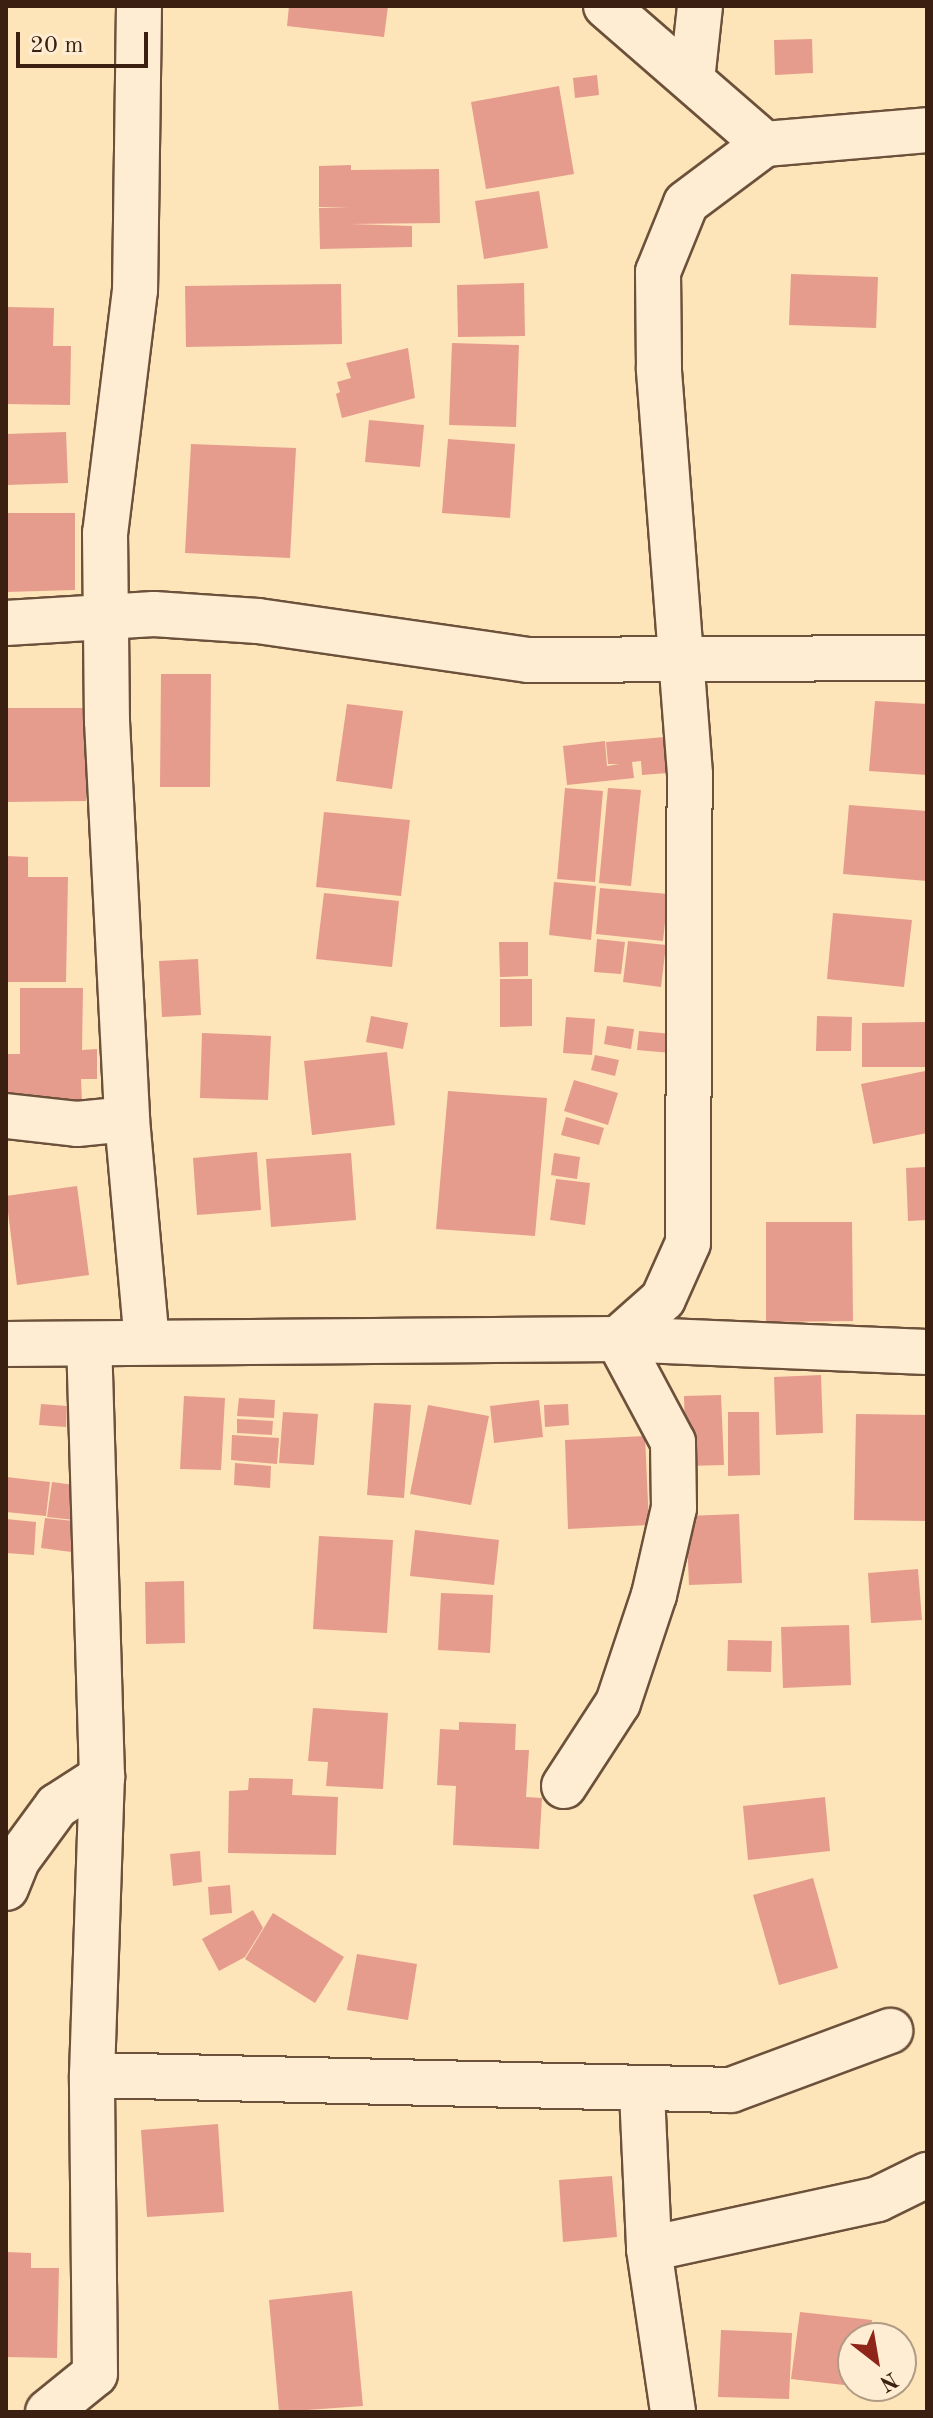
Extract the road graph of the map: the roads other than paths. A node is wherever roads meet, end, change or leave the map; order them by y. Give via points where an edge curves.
1 (139, 6) edge
2 (606, 6) edge
3 (700, 6) edge
4 (692, 80) junction
5 (927, 130) edge
6 (765, 144) junction
7 (106, 618) junction
8 (6, 623) edge
9 (683, 656) junction
10 (927, 658) edge
11 (6, 1116) edge
12 (127, 1119) junction
13 (618, 1339) junction
14 (147, 1342) junction
15 (6, 1344) edge
16 (89, 1345) junction
17 (927, 1352) edge
18 (102, 1777) junction
19 (564, 1786) dead end
20 (6, 1888) edge
21 (890, 2031) dead end
22 (92, 2075) junction
23 (642, 2092) junction
24 (927, 2175) edge
25 (649, 2249) junction
26 (59, 2409) edge
27 (673, 2412) edge

1 - 7 street via 135,290 105,533
2 - 4 street
3 - 4 street
4 - 6 street
5 - 6 street
6 - 9 street via 686,203 658,272 659,368
7 - 8 street
7 - 9 street via 154,614 258,621 528,660
7 - 12 street
9 - 10 street
9 - 13 street via 690,774 688,1243 663,1299
11 - 12 street via 77,1124
12 - 14 street
13 - 14 street
13 - 17 street
13 - 19 street via 673,1442 674,1508 654,1595 618,1703
14 - 16 street
15 - 16 street
16 - 18 street
18 - 20 street via 57,1806 18,1859
18 - 22 street
21 - 23 street via 731,2090
22 - 23 street
22 - 26 street via 95,2374
23 - 25 street
24 - 25 street via 878,2199
25 - 27 street

